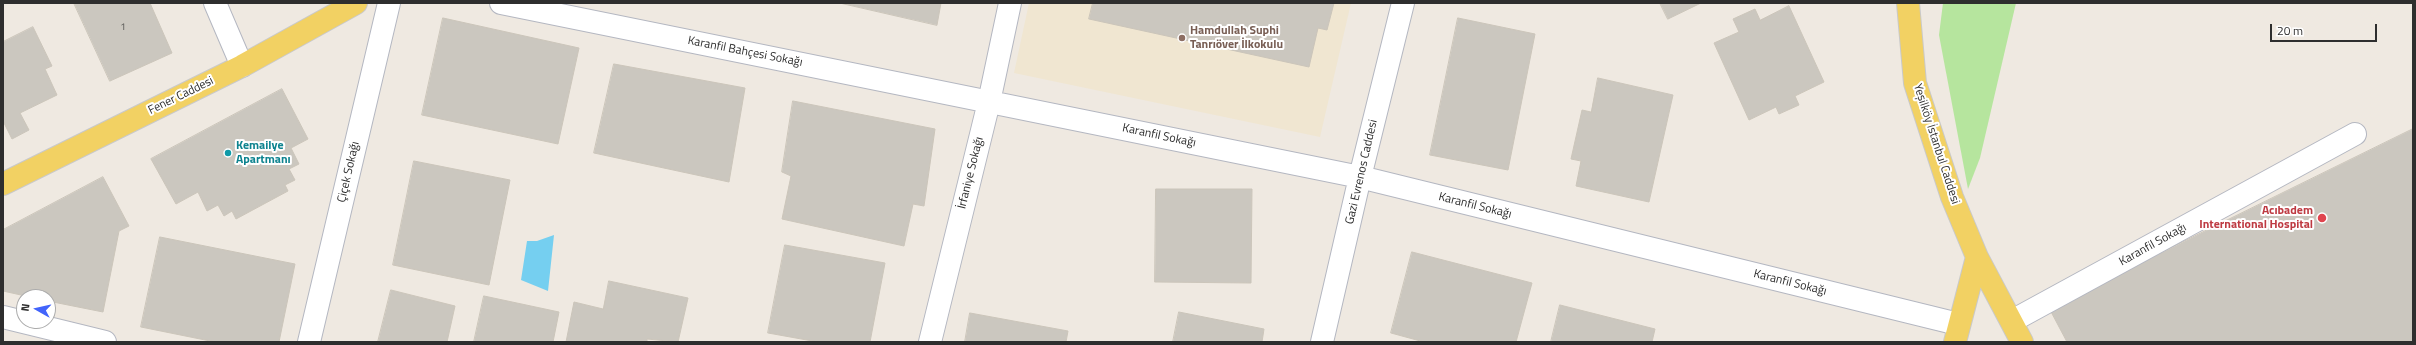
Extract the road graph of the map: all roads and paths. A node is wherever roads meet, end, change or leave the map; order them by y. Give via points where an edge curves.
1 (214, 3) edge
2 (356, 3) edge
3 (389, 3) edge
4 (501, 3) edge
5 (1010, 3) edge
6 (1403, 3) edge
7 (1908, 3) edge
8 (242, 66) junction
9 (989, 102) junction
10 (2355, 134) dead end
11 (1360, 178) junction
12 (3, 184) edge
13 (1977, 257) junction
14 (3, 317) edge
15 (2012, 321) junction
16 (1957, 333) edge
17 (105, 342) edge
18 (309, 342) edge
19 (930, 342) edge
20 (1322, 342) edge
21 (2022, 342) edge

1 - 8 street
2 - 8 main road, Fener Caddesi
3 - 18 street, Çiçek Sokağı
4 - 9 street, Karanfil Bahçesi Sokağı
5 - 9 street, İrfaniye Sokağı
6 - 11 street, Gazi Evrenos Caddesi
7 - 13 main road, Yeşilköy İstanbul Caddesi via 1914,83 1952,197
8 - 12 main road, Fener Caddesi
9 - 11 street, Karanfil Sokağı
9 - 19 street, İrfaniye Sokağı
10 - 15 street, Karanfil Sokağı
11 - 16 street, Karanfil Sokağı
11 - 20 street, Gazi Evrenos Caddesi
13 - 15 main road, Yeşilköy İstanbul Caddesi
13 - 16 main road
14 - 17 street
15 - 21 main road, Yeşilköy İstanbul Caddesi

